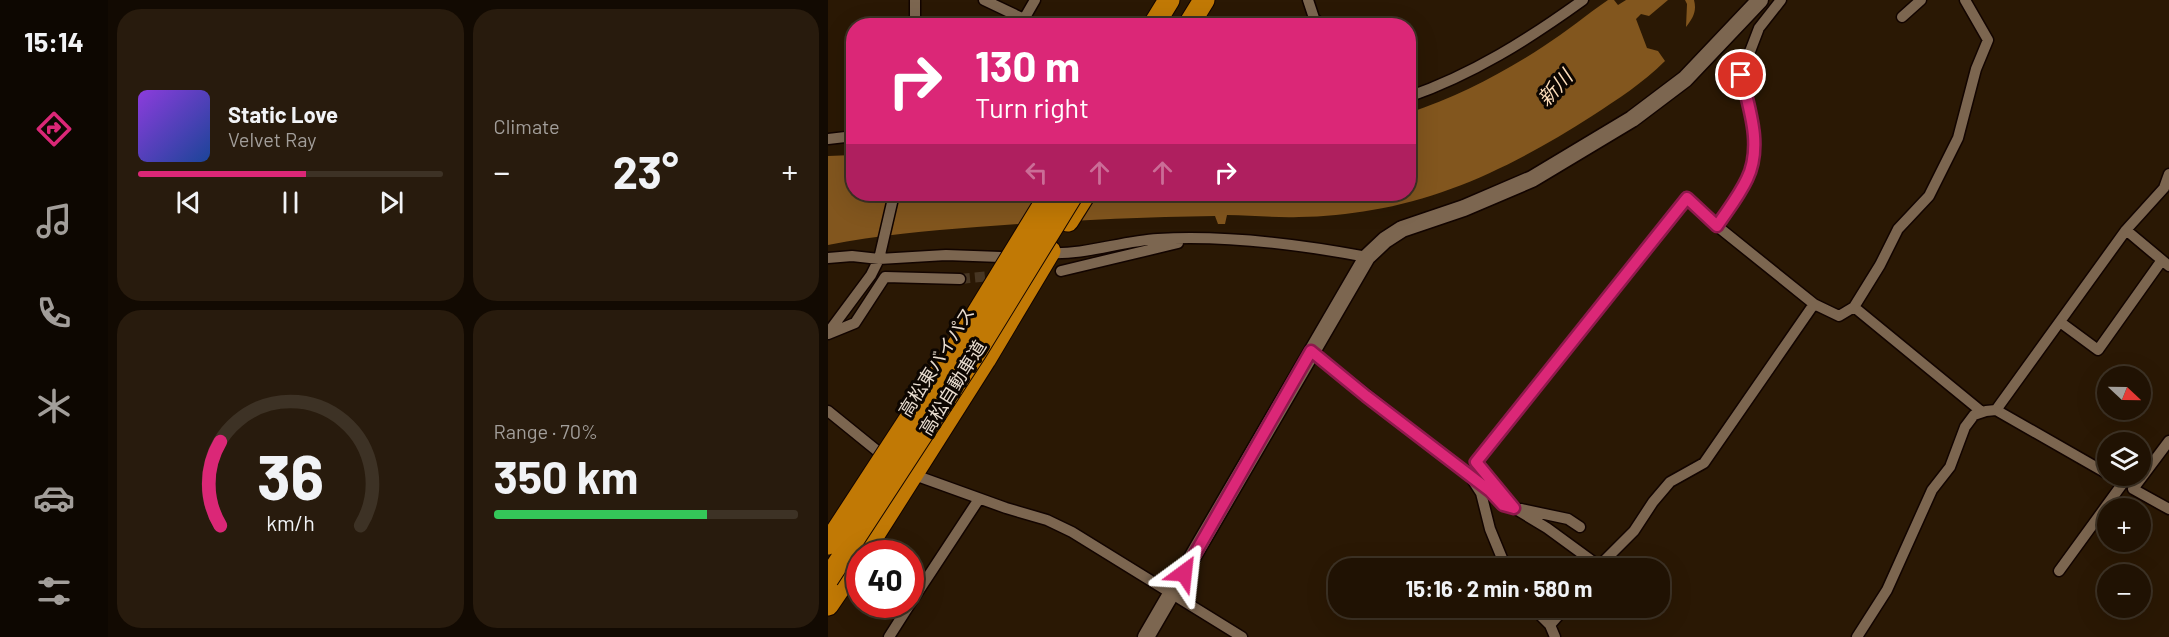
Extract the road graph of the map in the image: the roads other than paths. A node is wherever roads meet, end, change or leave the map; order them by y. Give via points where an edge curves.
1 (915, 0) edge
2 (1035, 0) edge
3 (1156, 0) edge
4 (1169, 0) edge
5 (1192, 0) edge
6 (1204, 0) edge
7 (1308, 0) edge
8 (1583, 0) edge
9 (1760, 0) edge
10 (1780, 0) edge
11 (1921, 0) edge
12 (1965, 0) edge
13 (991, 1) edge
14 (1902, 17) dead end
15 (915, 18) edge
16 (1022, 18) edge
17 (1025, 18) edge
18 (1145, 18) edge
19 (1158, 18) edge
20 (1181, 18) edge
21 (1193, 18) edge
22 (1314, 18) edge
23 (1416, 94) edge
24 (846, 137) edge
25 (828, 139) edge
26 (2169, 174) edge
27 (892, 201) edge
28 (1035, 201) edge
29 (1046, 201) edge
30 (1068, 201) edge
31 (1081, 201) edge
32 (1717, 226) junction
33 (2126, 230) junction
34 (1196, 238) junction
35 (1051, 249) junction
36 (1005, 250) junction
37 (880, 254) junction
38 (1367, 257) junction
39 (828, 258) edge
40 (2165, 263) edge
41 (1062, 271) dead end
42 (960, 279) tunnel mouth
43 (1814, 304) junction
44 (1854, 307) junction
45 (2060, 322) junction
46 (828, 334) edge
47 (1311, 351) junction
48 (1996, 410) junction
49 (828, 411) edge
50 (1982, 412) junction
51 (2169, 441) edge
52 (879, 453) junction
53 (2151, 461) edge
54 (2097, 468) edge
55 (913, 475) junction
56 (1470, 476) junction
57 (2128, 486) joint
58 (979, 499) junction
59 (1514, 508) junction
60 (2169, 509) edge
61 (828, 527) edge
62 (1580, 527) dead end
63 (871, 540) edge
64 (828, 544) edge
65 (1502, 558) edge
66 (1586, 558) edge
67 (1607, 558) edge
68 (2059, 571) dead end
69 (846, 578) edge
70 (828, 579) edge
71 (924, 583) edge
72 (1172, 594) junction
73 (828, 604) edge
74 (901, 618) edge
75 (1543, 618) edge
76 (1556, 618) edge
77 (1550, 625) junction
78 (889, 637) edge
79 (1146, 637) edge
80 (1242, 637) edge
81 (1555, 637) edge
82 (1857, 637) edge

1 - 15 street
2 - 17 street
3 - 18 highway
4 - 19 highway
5 - 20 highway
6 - 21 highway
7 - 22 street
8 - 23 street via 1492,60
9 - 38 street via 1685,79 1632,119 1532,179 1402,229
10 - 32 street via 1759,28 1741,75 1754,129 1754,152 1748,178
11 - 14 street
12 - 44 street via 1988,40 1958,138 1929,196 1898,229
13 - 16 street
24 - 25 street
26 - 33 street via 2163,188
27 - 37 street
28 - 36 highway, 高松東バイパス
29 - 64 highway, 高松自動車道, bridge
30 - 70 highway, 高松自動車道, bridge
31 - 35 highway
32 - 43 street
32 - 59 street via 1687,198 1476,462
33 - 40 street
33 - 45 street
34 - 35 street via 1155,239 1067,254
34 - 38 street via 1294,244
34 - 41 street
35 - 55 highway
36 - 37 street via 946,255
36 - 52 highway, 高松東バイパス
37 - 39 street
37 - 46 street via 871,275
38 - 47 street
40 - 45 street via 2098,350
42 - 46 street via 885,278 855,323
43 - 44 street via 1839,316
43 - 67 street via 1704,464 1670,482 1634,531
44 - 50 street
45 - 48 street
47 - 56 street
47 - 72 street
48 - 50 street
48 - 54 street
49 - 52 street
50 - 82 street via 1974,415 1965,427 1950,467 1932,490 1887,590
51 - 53 street
52 - 55 street
52 - 61 highway, 高松東バイパス
55 - 58 street
55 - 63 highway
56 - 59 street via 1503,505
56 - 65 street via 1481,493
57 - 60 street
57 - 68 street
58 - 71 street
58 - 72 street via 1056,524
59 - 62 street via 1568,519
59 - 66 street
69 - 73 highway
72 - 79 street
72 - 80 street
74 - 78 street
75 - 77 street
76 - 77 street
77 - 81 street

